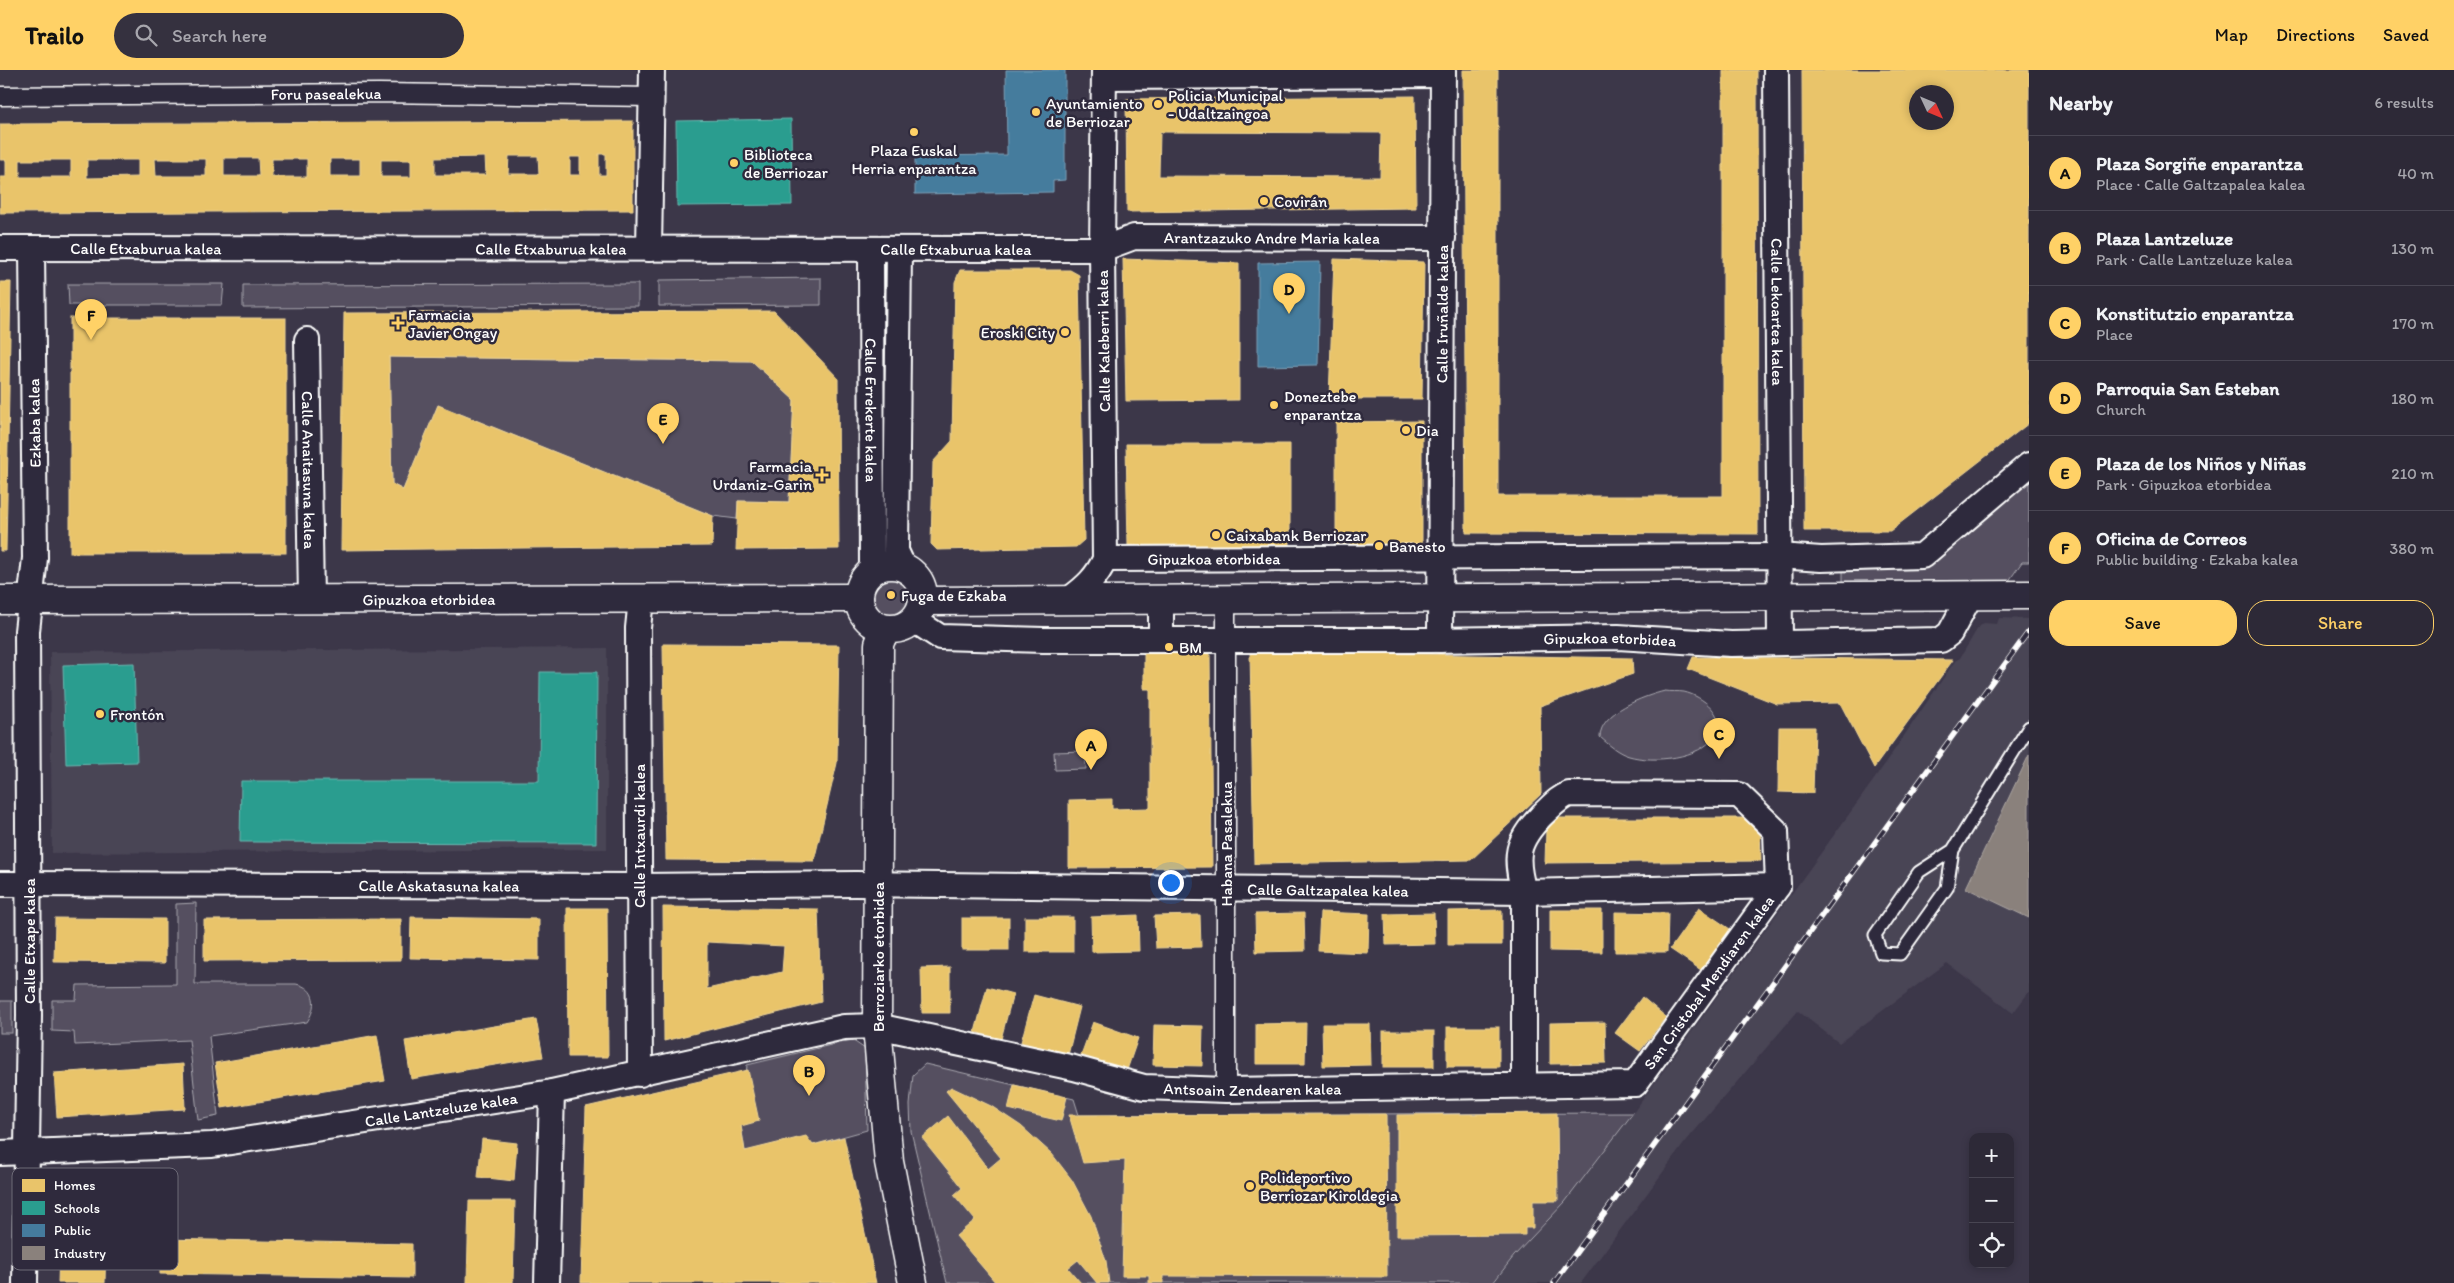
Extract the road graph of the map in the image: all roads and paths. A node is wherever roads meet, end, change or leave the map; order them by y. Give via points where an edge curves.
1 (652, 70) edge
2 (1776, 70) edge
3 (1443, 72) edge
4 (1104, 74) edge
5 (0, 96) edge
6 (652, 97) junction
7 (1443, 238) junction
8 (0, 248) edge
9 (32, 248) junction
10 (648, 249) junction
11 (1102, 249) junction
12 (871, 250) junction
13 (899, 250) junction
14 (307, 340) dead end
15 (2029, 465) edge
16 (1442, 556) junction
17 (1779, 556) junction
18 (1105, 559) junction
19 (903, 566) junction
20 (872, 570) junction
21 (2029, 595) edge
22 (1970, 596) junction
23 (859, 598) junction
24 (1070, 598) junction
25 (1161, 598) junction
26 (1440, 598) junction
27 (1779, 598) junction
28 (32, 599) junction
29 (640, 599) junction
30 (1226, 599) junction
31 (0, 600) edge
32 (310, 600) junction
33 (919, 610) junction
34 (885, 629) junction
35 (1161, 639) junction
36 (1226, 639) junction
37 (1440, 640) junction
38 (1780, 644) junction
39 (2029, 727) edge
40 (1953, 850) junction
41 (0, 884) edge
42 (29, 884) junction
43 (878, 884) junction
44 (639, 886) junction
45 (1778, 886) junction
46 (1226, 888) junction
47 (1524, 892) junction
48 (876, 1026) junction
49 (640, 1074) junction
50 (1636, 1084) joint
51 (1524, 1087) junction
52 (1226, 1090) junction
53 (552, 1092) junction
54 (28, 1151) junction
55 (0, 1152) edge
56 (28, 1168) edge
57 (25, 1270) edge
58 (25, 1283) edge
59 (548, 1283) edge
60 (913, 1283) edge

1 - 6 street
2 - 17 street, Calle Lekoartea kalea
3 - 4 street
3 - 7 street, Calle Iruñalde kalea
4 - 11 street, Calle Kaleberri kalea
5 - 6 street, Foru pasealekua via 379,94
6 - 10 street
7 - 11 street, Arantzazuko Andre Maria kalea via 1134,237
7 - 16 street, Calle Iruñalde kalea
8 - 9 street, Calle Etxaburua kalea
9 - 10 street, Calle Etxaburua kalea
9 - 28 street, Ezkaba kalea via 35,537
10 - 12 street, Calle Etxaburua kalea
11 - 13 street, Calle Etxaburua kalea
11 - 18 street, Calle Kaleberri kalea
12 - 13 street, Calle Etxaburua kalea
12 - 20 street, Calle Errekerte kalea
13 - 19 street, Calle Errekerte kalea via 896,551
14 - 32 street, Calle Anaitasuna kalea
15 - 17 street, Gipuzkoa etorbidea via 1922,556 1821,559
16 - 17 street, Gipuzkoa etorbidea
16 - 18 street, Gipuzkoa etorbidea
16 - 26 street
17 - 27 street
18 - 24 street via 1089,584
19 - 20 main road via 882,565
19 - 33 main road via 919,580 923,590
20 - 23 main road via 860,587
21 - 22 main road
22 - 27 main road
22 - 38 street, Gipuzkoa etorbidea via 1950,633 1941,640
23 - 29 main road, Gipuzkoa etorbidea
23 - 34 main road via 866,618
24 - 25 main road
24 - 33 main road
25 - 30 main road
25 - 35 street
26 - 27 main road
26 - 30 main road
26 - 37 street
27 - 38 street
28 - 31 main road, Gipuzkoa etorbidea
28 - 32 main road, Gipuzkoa etorbidea
28 - 42 street, Calle Etxape kalea via 27,631
29 - 32 main road, Gipuzkoa etorbidea
29 - 44 street, Calle Intxaurdi kalea
30 - 36 street, Habana Pasalekua
33 - 34 main road via 906,626
33 - 35 street, Gipuzkoa etorbidea via 940,637
34 - 43 main road, Berroziarko etorbidea via 879,644
35 - 36 street, Gipuzkoa etorbidea
36 - 37 street, Gipuzkoa etorbidea
36 - 46 street, Habana Pasalekua
37 - 38 street, Gipuzkoa etorbidea via 1618,637
39 - 40 lane
40 - 40 lane via 1919,872 1891,911 1875,935 1881,953 1900,954 1947,888
41 - 42 street, Calle Askatasuna kalea
42 - 44 street, Calle Askatasuna kalea
42 - 54 street, Calle Etxape kalea
43 - 44 street, Calle Askatasuna kalea
43 - 46 street, Calle Galtzapalea kalea
43 - 48 main road, Berroziarko etorbidea
44 - 49 street, Calle Intxaurdi kalea
45 - 47 street, Calle Galtzapalea kalea
45 - 47 street, San Cristobal Mendiaren kalea via 1776,831 1739,795 1570,794 1554,803 1526,831 1520,844 1518,869
45 - 50 street, San Cristobal Mendiaren kalea
46 - 47 street, Calle Galtzapalea kalea
46 - 52 street, Habana Pasalekua
47 - 51 street
48 - 49 street, Calle Lantzeluze kalea via 844,1027
48 - 52 street, Antsoain Zendearen kalea via 1074,1068 1144,1087
48 - 60 main road, Berroziarko etorbidea via 888,1162
49 - 53 street, Calle Lantzeluze kalea
50 - 51 street, Antsoain Zendearen kalea
51 - 52 street, Antsoain Zendearen kalea
53 - 54 street, Calle Lantzeluze kalea via 212,1144
53 - 59 street
54 - 55 street, Calle Lantzeluze kalea
54 - 56 street, Calle Etxape kalea
57 - 58 street, Calle Etxape kalea

